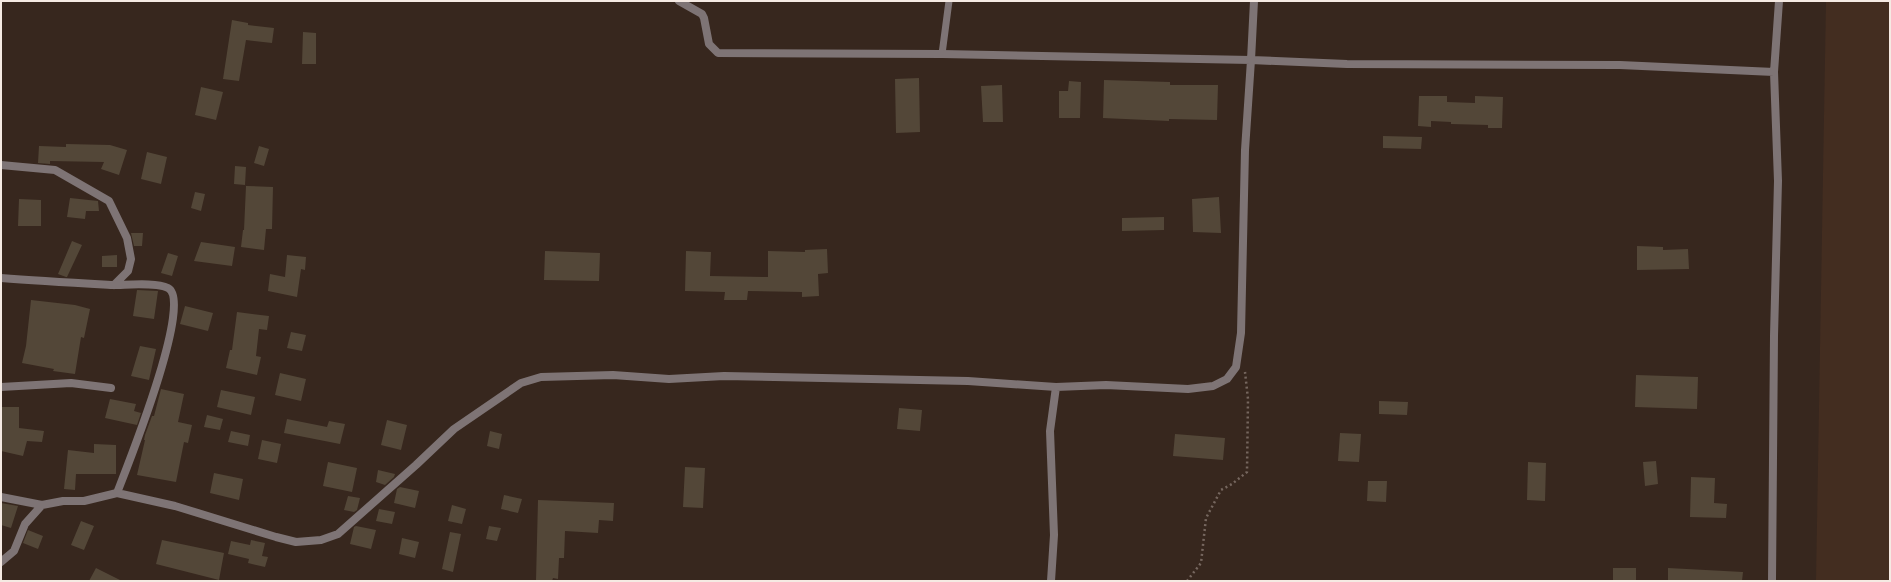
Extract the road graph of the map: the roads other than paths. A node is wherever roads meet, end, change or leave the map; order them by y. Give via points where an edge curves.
1 (679, 1) edge
2 (949, 1) edge
3 (1254, 1) edge
4 (1780, 1) edge
5 (942, 54) junction
6 (1251, 60) junction
7 (1774, 72) junction
8 (1, 165) edge
9 (1, 278) edge
10 (114, 285) junction
11 (1, 387) edge
12 (1056, 387) junction
13 (111, 388) dead end
14 (117, 493) junction
15 (1, 497) edge
16 (42, 505) junction
17 (1, 562) edge
18 (1051, 581) edge
19 (1772, 581) edge

1 - 5 street via 702,14 709,44 718,53
2 - 5 lane
3 - 6 street
4 - 7 street
5 - 6 street
6 - 7 street via 1347,64 1620,65
6 - 12 street via 1245,150 1241,333 1236,367 1227,380 1213,386 1194,389 1106,385
7 - 19 street via 1778,181
8 - 10 street via 55,170 109,201 127,238 131,259 128,271
9 - 10 street
10 - 14 street via 168,288 175,299 174,319 154,394
11 - 13 street via 71,383
12 - 14 street via 968,382 724,376 669,379 613,375 541,377 521,384 454,429 338,534 322,540 296,542 175,506
12 - 18 street via 1050,431 1054,534
14 - 16 street via 84,501
15 - 16 street
16 - 17 street via 25,524 14,551

